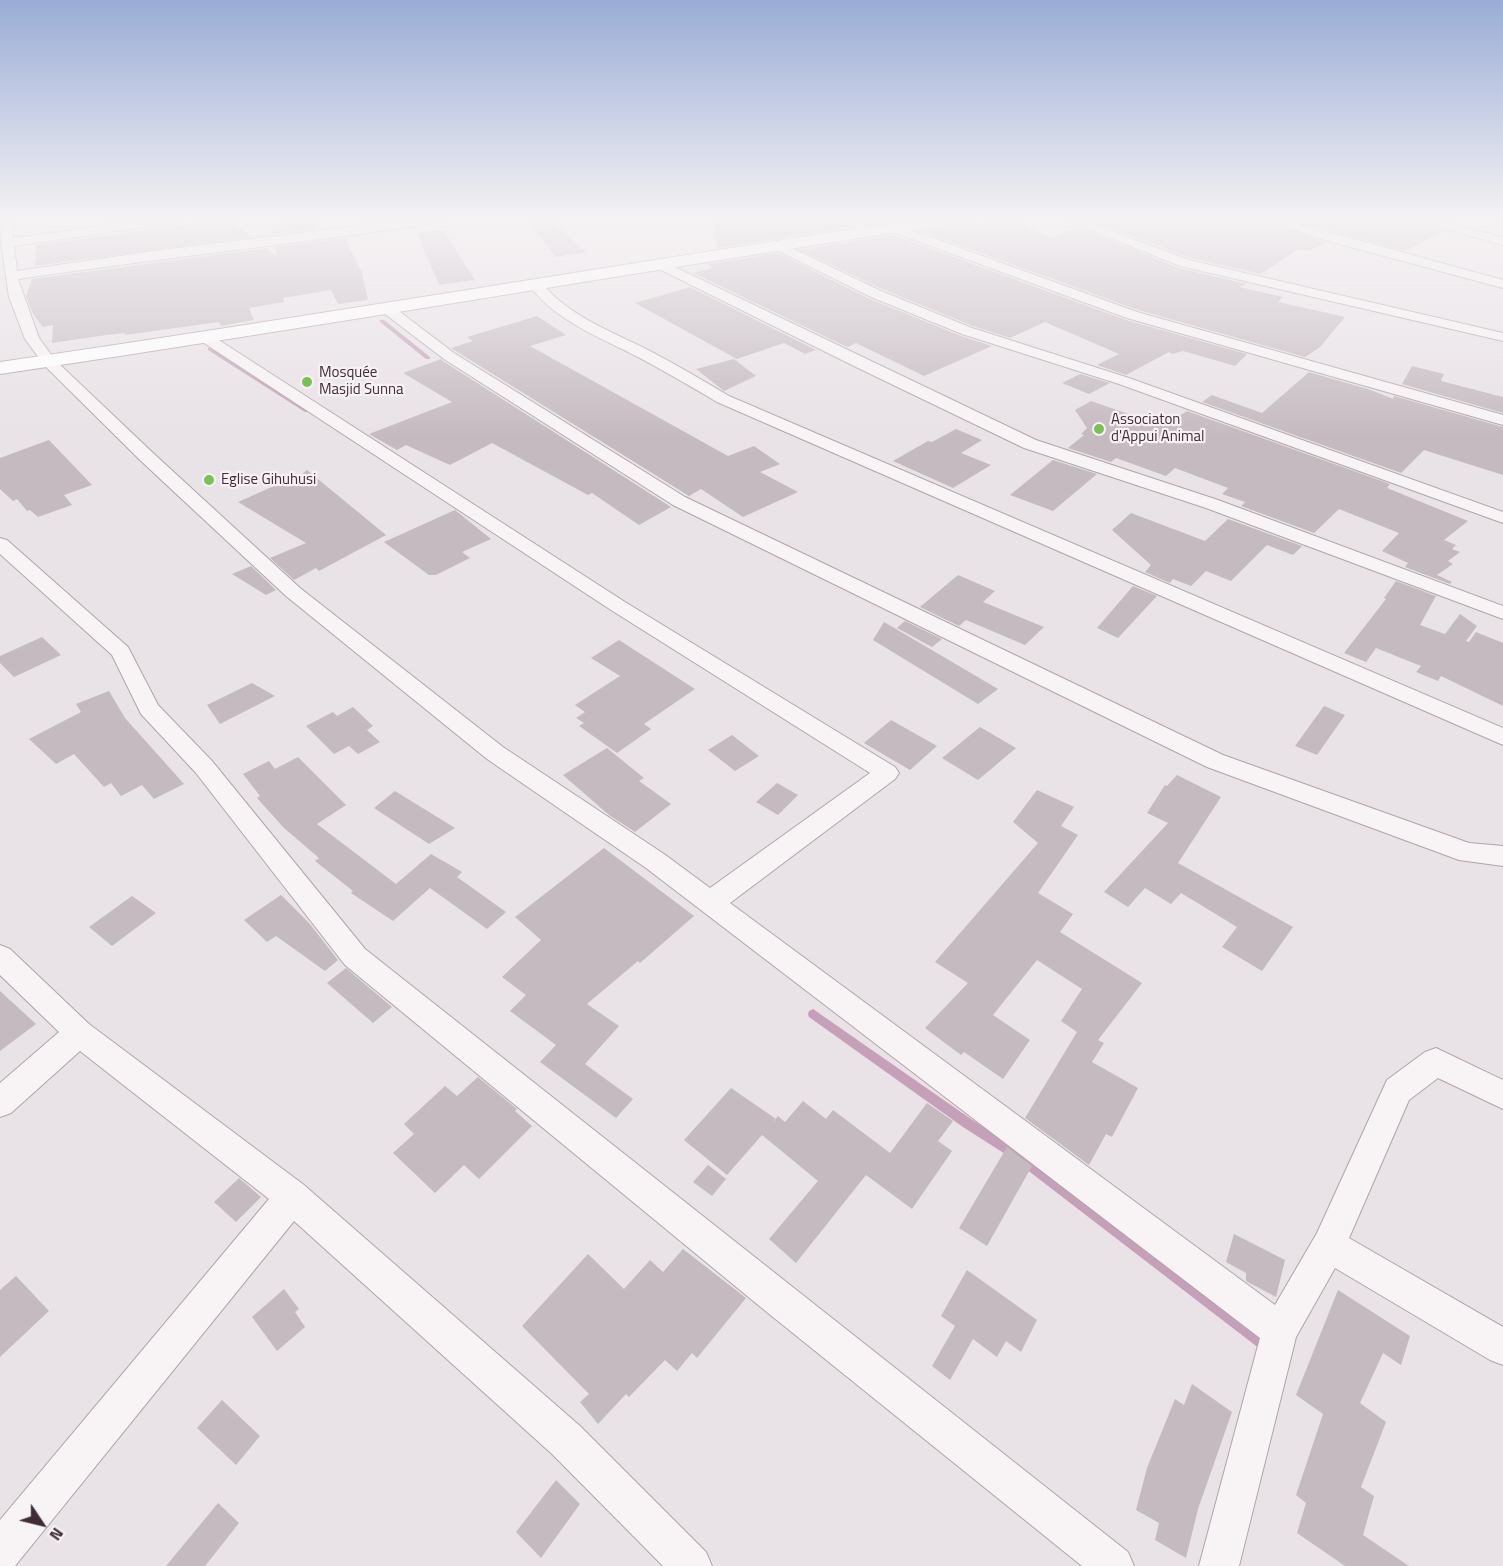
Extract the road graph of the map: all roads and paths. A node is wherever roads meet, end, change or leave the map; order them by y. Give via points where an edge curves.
1 (16, 291) edge
2 (492, 291) edge
3 (541, 291) edge
4 (714, 291) edge
5 (870, 291) edge
6 (1067, 291) edge
7 (1306, 291) edge
8 (386, 308) junction
9 (1503, 337) edge
10 (206, 338) junction
11 (50, 363) junction
12 (0, 369) edge
13 (1503, 420) edge
14 (1503, 518) edge
15 (0, 544) edge
16 (1503, 613) edge
17 (1503, 737) edge
18 (1503, 856) edge
19 (711, 902) junction
20 (0, 957) edge
21 (79, 1033) junction
22 (1503, 1095) edge
23 (0, 1103) edge
24 (292, 1197) junction
25 (1329, 1245) junction
26 (1280, 1331) junction
27 (1503, 1347) edge
28 (0, 1552) edge
29 (692, 1566) edge
30 (1114, 1566) edge
31 (1219, 1566) edge

1 - 11 street via 32,339
2 - 8 main road
3 - 17 street via 569,317 723,399
4 - 16 street via 1030,444 1212,504
5 - 14 street via 967,331 1124,381
6 - 13 street via 1132,315
7 - 9 street
8 - 10 main road
8 - 18 street via 449,356 689,506 1215,760 1468,853
10 - 11 main road
10 - 19 street via 618,606 887,772
11 - 12 main road
11 - 19 street via 293,592 495,753
15 - 30 street via 121,652 149,709 204,767 355,957
19 - 26 street
20 - 21 street
21 - 23 street
21 - 24 street
22 - 25 street via 1436,1062 1398,1090
24 - 28 street
24 - 29 street via 566,1440
25 - 26 street
25 - 27 street
26 - 31 street

